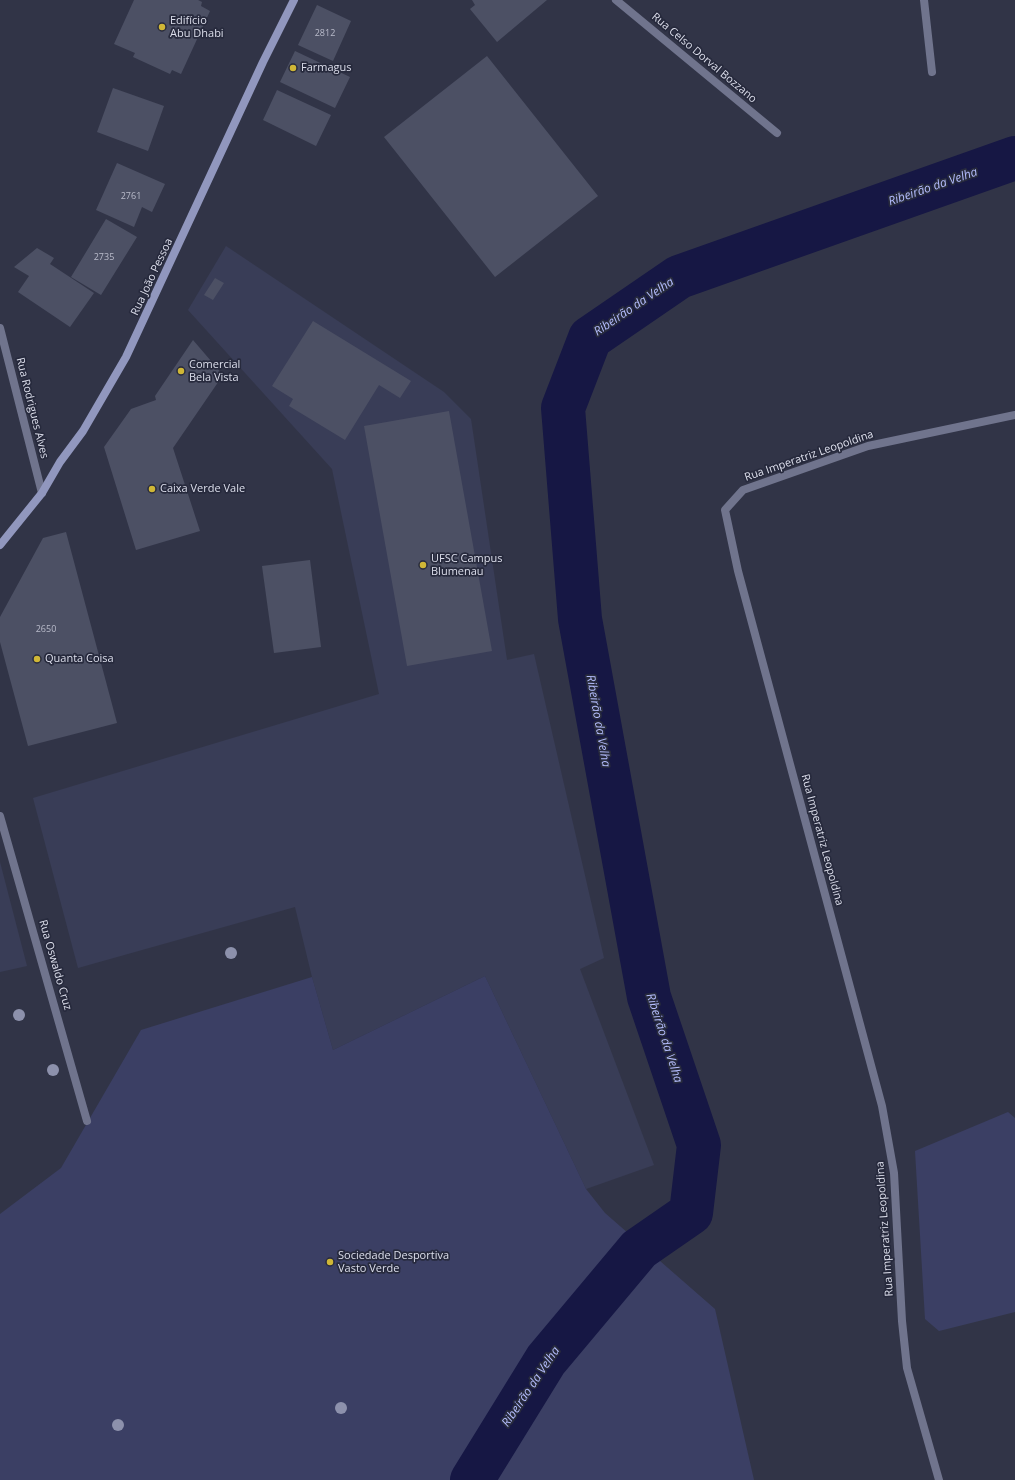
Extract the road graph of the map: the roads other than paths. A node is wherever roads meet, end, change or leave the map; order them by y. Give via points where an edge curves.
1 (294, 0) edge
2 (616, 0) edge
3 (924, 0) edge
4 (932, 72) dead end
5 (777, 133) dead end
6 (0, 328) edge
7 (1015, 415) edge
8 (42, 493) junction
9 (0, 545) edge
10 (0, 816) edge
11 (87, 1121) dead end
12 (939, 1480) edge

1 - 8 main road, Rua João Pessoa via 259,69 126,357 83,431 60,462
2 - 5 street, Rua Celso Dorval Bozzano
3 - 4 street
6 - 8 street, Rua Rodrigues Alves
7 - 12 street, Rua Imperatriz Leopoldina via 868,446 743,490 725,510 738,571 882,1106 894,1173 907,1368
8 - 9 main road, Rua João Pessoa
10 - 11 street, Rua Oswaldo Cruz

